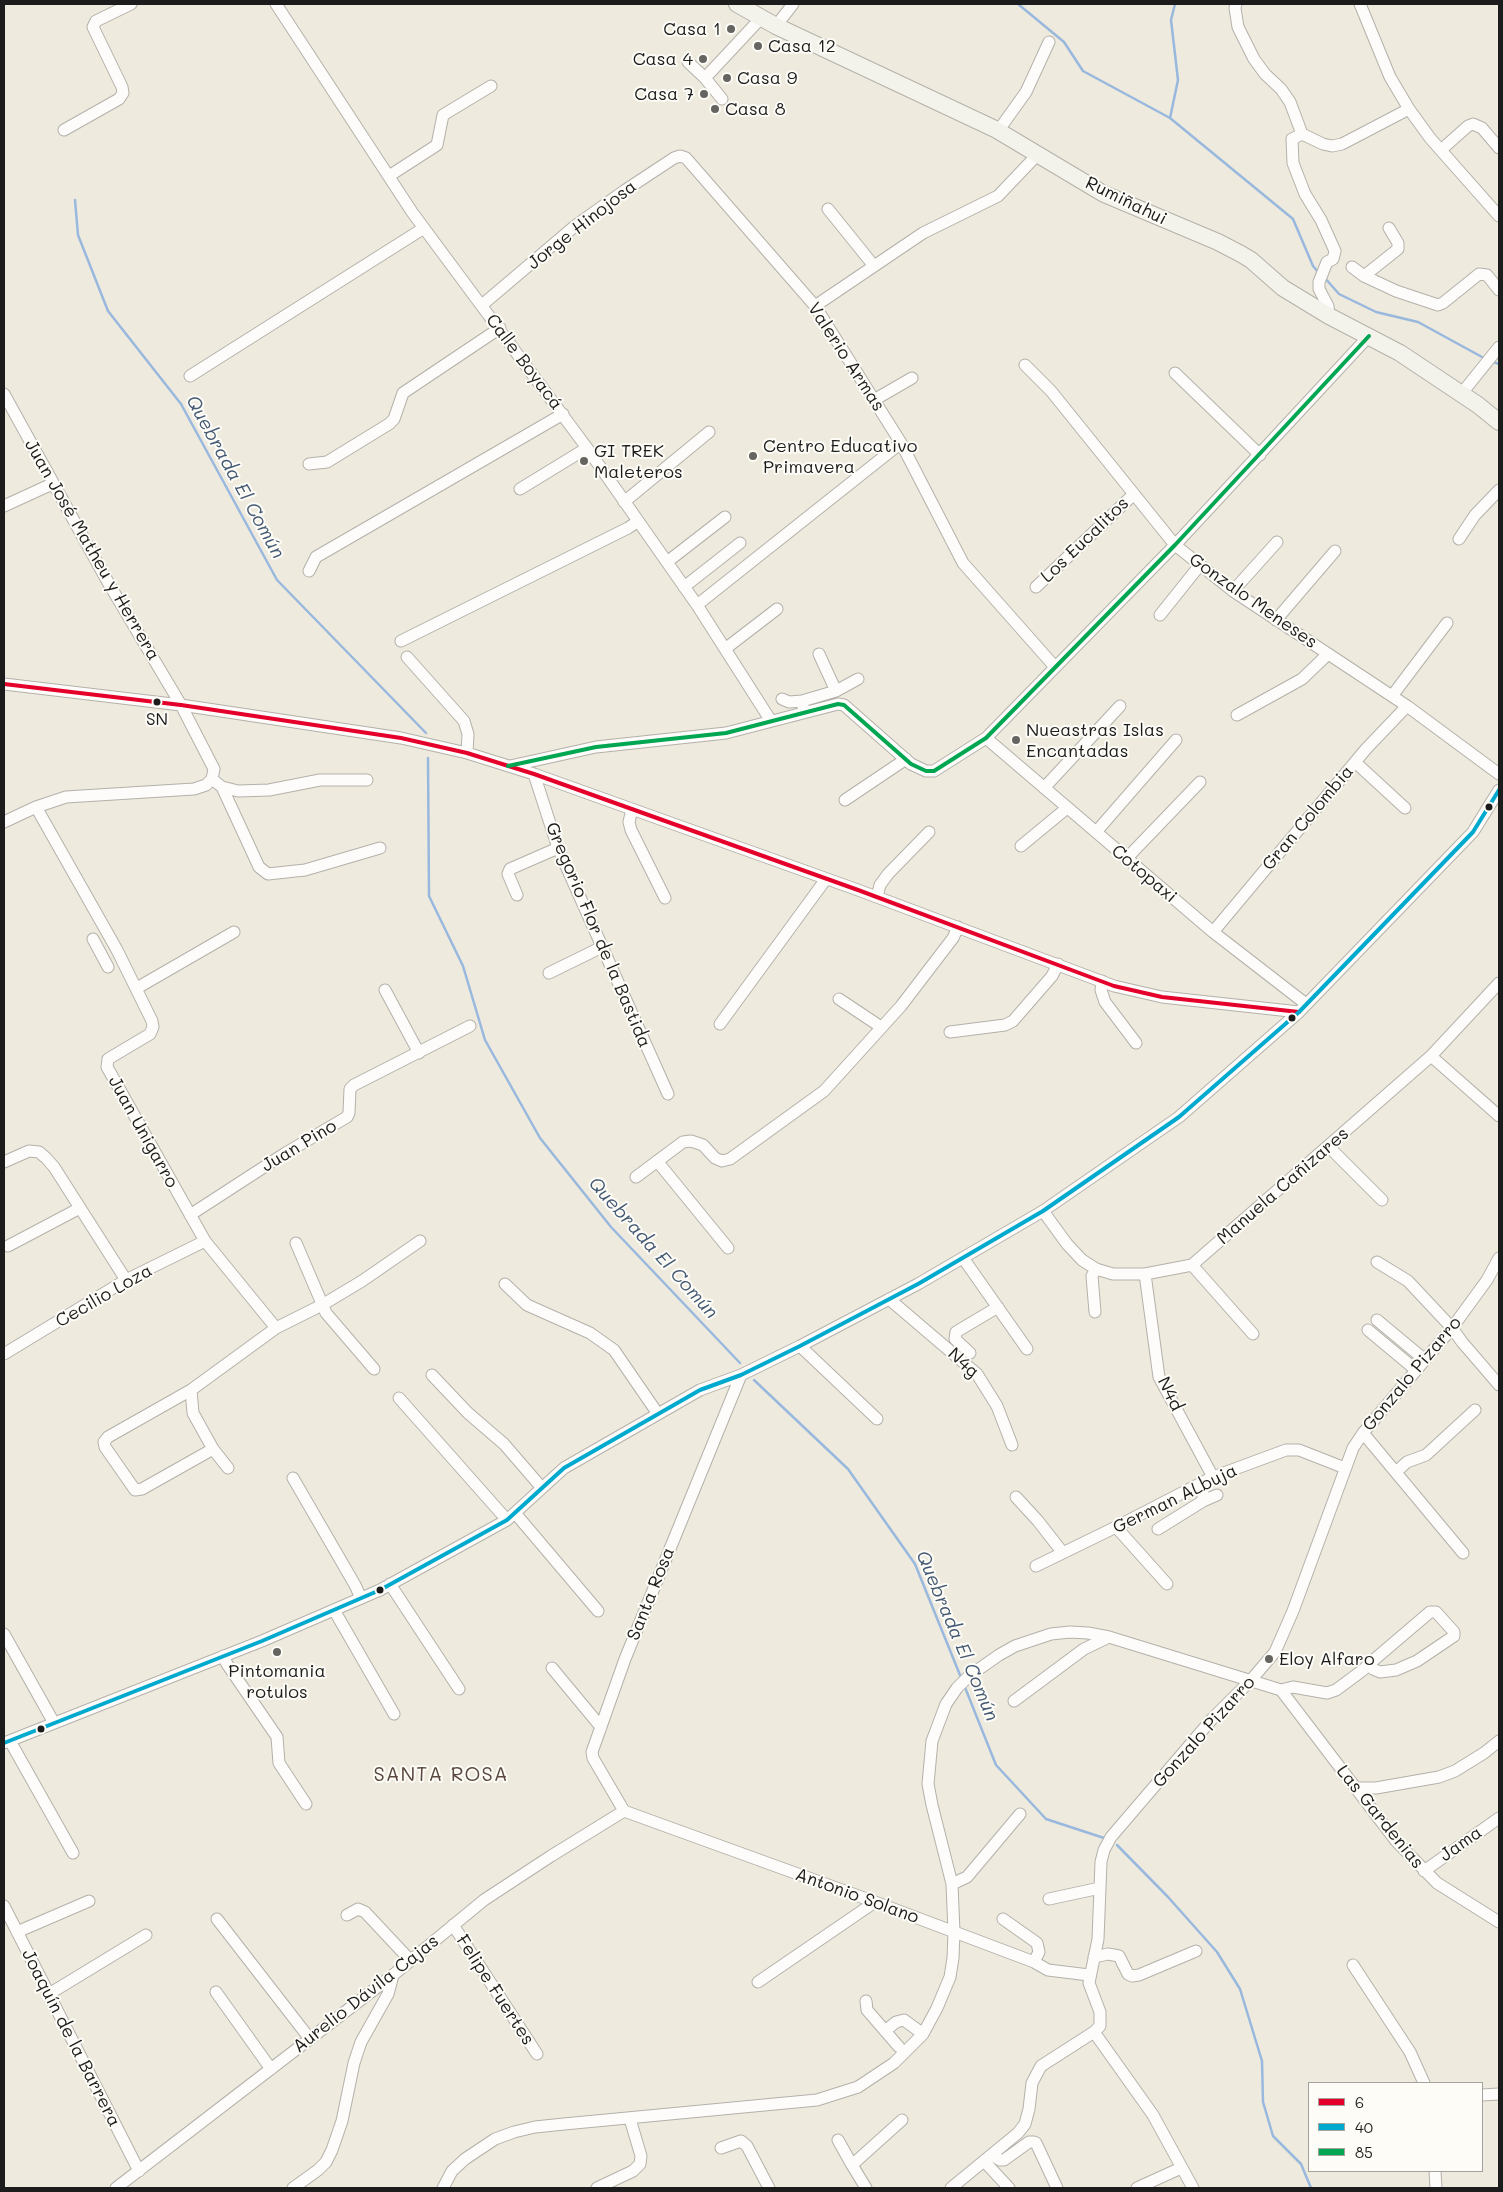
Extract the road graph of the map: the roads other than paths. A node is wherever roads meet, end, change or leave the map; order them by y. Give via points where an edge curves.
1 (131, 4) edge
2 (276, 4) edge
3 (737, 4) edge
4 (792, 4) edge
5 (1236, 4) edge
6 (1360, 4) edge
7 (769, 22) junction
8 (1049, 42) dead end
9 (688, 62) dead end
10 (705, 78) junction
11 (491, 86) dead end
12 (722, 99) dead end
13 (1409, 109) junction
14 (64, 130) dead end
15 (998, 131) junction
16 (1302, 134) junction
17 (1499, 148) edge
18 (1441, 150) junction
19 (1038, 154) junction
20 (686, 158) joint
21 (389, 176) junction
22 (828, 209) dead end
23 (1499, 216) edge
24 (424, 228) junction
25 (1389, 228) dead end
26 (874, 266) junction
27 (1352, 266) dead end
28 (1364, 276) junction
29 (1499, 290) edge
30 (482, 305) junction
31 (815, 306) junction
32 (1329, 316) junction
33 (500, 328) junction
34 (1369, 336) junction
35 (1499, 348) edge
36 (1025, 365) dead end
37 (1175, 373) dead end
38 (190, 376) dead end
39 (912, 378) dead end
40 (4, 394) edge
41 (1462, 394) junction
42 (874, 400) junction
43 (563, 414) junction
44 (1499, 422) edge
45 (709, 432) dead end
46 (901, 443) junction
47 (587, 448) junction
48 (1260, 455) junction
49 (309, 464) dead end
50 (52, 484) junction
51 (520, 489) dead end
52 (1499, 490) edge
53 (1134, 494) junction
54 (624, 502) junction
55 (4, 506) edge
56 (725, 516) dead end
57 (637, 522) junction
58 (1460, 539) dead end
59 (1277, 542) dead end
60 (740, 543) dead end
61 (1174, 545) junction
62 (1335, 551) dead end
63 (667, 562) junction
64 (1200, 565) junction
65 (309, 571) dead end
66 (684, 587) junction
67 (1036, 587) dead end
68 (1233, 591) junction
69 (697, 606) junction
70 (778, 609) dead end
71 (1160, 614) dead end
72 (1276, 620) junction
73 (1447, 622) dead end
74 (401, 640) dead end
75 (725, 649) junction
76 (818, 654) dead end
77 (1328, 654) junction
78 (406, 657) dead end
79 (1056, 667) junction
80 (858, 679) dead end
81 (4, 684) edge
82 (836, 691) junction
83 (1392, 696) junction
84 (782, 699) dead end
85 (181, 705) junction
86 (803, 706) junction
87 (1120, 706) dead end
88 (1407, 706) junction
89 (1237, 715) dead end
90 (771, 721) junction
91 (986, 738) junction
92 (1176, 740) dead end
93 (467, 753) junction
94 (906, 759) junction
95 (1355, 762) junction
96 (508, 766) junction
97 (213, 774) junction
98 (534, 774) junction
99 (1499, 774) edge
100 (367, 780) dead end
101 (1200, 782) dead end
102 (222, 787) junction
103 (1044, 788) junction
104 (1499, 790) edge
105 (845, 800) dead end
106 (36, 807) junction
107 (1067, 808) junction
108 (1405, 808) dead end
109 (632, 809) junction
110 (4, 822) edge
111 (930, 832) dead end
112 (1096, 832) junction
113 (1021, 846) dead end
114 (380, 848) dead end
115 (558, 848) junction
116 (1126, 859) junction
117 (826, 879) junction
118 (517, 895) dead end
119 (877, 897) junction
120 (665, 898) dead end
121 (958, 927) junction
122 (234, 932) dead end
123 (1213, 932) junction
124 (93, 939) dead end
125 (602, 947) junction
126 (116, 950) junction
127 (1058, 964) junction
128 (548, 973) dead end
129 (1102, 981) junction
130 (1499, 983) edge
131 (137, 988) junction
132 (385, 990) dead end
133 (839, 999) dead end
134 (1302, 1008) junction
135 (720, 1024) dead end
136 (470, 1026) dead end
137 (881, 1027) junction
138 (950, 1032) dead end
139 (1136, 1043) dead end
140 (419, 1053) junction
141 (1431, 1056) junction
142 (668, 1094) dead end
143 (1499, 1116) edge
144 (1328, 1146) junction
145 (657, 1161) junction
146 (4, 1162) edge
147 (636, 1177) dead end
148 (1382, 1200) dead end
149 (80, 1208) junction
150 (1043, 1212) junction
151 (190, 1215) junction
152 (206, 1241) junction
153 (420, 1241) dead end
154 (296, 1242) dead end
155 (8, 1246) dead end
156 (728, 1248) dead end
157 (963, 1258) junction
158 (1499, 1258) edge
159 (1377, 1262) dead end
160 (1192, 1265) junction
161 (1096, 1269) junction
162 (1145, 1274) junction
163 (126, 1280) junction
164 (504, 1284) dead end
165 (889, 1299) junction
166 (322, 1305) junction
167 (998, 1307) junction
168 (1095, 1312) dead end
169 (1377, 1320) dead end
170 (276, 1328) junction
171 (1452, 1328) junction
172 (1368, 1330) dead end
173 (1253, 1334) dead end
174 (800, 1346) junction
175 (1027, 1349) dead end
176 (970, 1353) dead end
177 (4, 1354) edge
178 (1425, 1360) junction
179 (374, 1369) dead end
180 (1416, 1370) junction
181 (432, 1375) dead end
182 (741, 1375) junction
183 (1499, 1385) edge
184 (191, 1390) junction
185 (399, 1398) dead end
186 (1475, 1410) dead end
187 (658, 1414) junction
188 (877, 1419) dead end
189 (1363, 1433) junction
190 (1012, 1445) dead end
191 (213, 1449) junction
192 (228, 1468) dead end
193 (1345, 1468) junction
194 (1396, 1472) junction
195 (293, 1478) dead end
196 (1208, 1480) junction
197 (542, 1488) junction
198 (1216, 1495) dead end
199 (1016, 1497) dead end
200 (1204, 1501) junction
201 (511, 1516) junction
202 (1116, 1527) junction
203 (1158, 1529) dead end
204 (1063, 1553) junction
205 (1463, 1553) dead end
206 (1036, 1566) dead end
207 (390, 1584) junction
208 (1167, 1584) dead end
209 (361, 1598) junction
210 (334, 1610) junction
211 (598, 1611) dead end
212 (4, 1634) edge
213 (1109, 1637) junction
214 (9, 1654) edge
215 (223, 1656) junction
216 (1369, 1664) junction
217 (552, 1668) dead end
218 (1251, 1680) junction
219 (459, 1689) dead end
220 (1281, 1690) junction
221 (1014, 1701) dead end
222 (394, 1714) dead end
223 (54, 1723) junction
224 (601, 1728) junction
225 (1499, 1741) edge
226 (7, 1742) edge
227 (1355, 1788) junction
228 (306, 1804) dead end
229 (624, 1811) junction
230 (1020, 1814) dead end
231 (1499, 1818) edge
232 (73, 1853) dead end
233 (1424, 1871) junction
234 (952, 1884) junction
235 (1100, 1888) junction
236 (1049, 1898) dead end
237 (89, 1901) dead end
238 (875, 1902) junction
239 (4, 1906) edge
240 (346, 1915) dead end
241 (217, 1919) dead end
242 (1003, 1919) dead end
243 (1499, 1922) edge
244 (454, 1925) junction
245 (17, 1932) junction
246 (954, 1932) junction
247 (146, 1935) dead end
248 (1196, 1951) dead end
249 (1094, 1957) junction
250 (410, 1960) junction
251 (1034, 1962) junction
252 (1354, 1965) dead end
253 (393, 1975) junction
254 (1089, 1975) junction
255 (758, 1982) dead end
256 (216, 1992) dead end
257 (49, 1994) junction
258 (866, 2001) dead end
259 (885, 2031) junction
260 (1094, 2032) junction
261 (923, 2034) junction
262 (310, 2039) junction
263 (899, 2047) dead end
264 (538, 2054) dead end
265 (271, 2069) junction
266 (1424, 2082) edge
267 (1499, 2094) edge
268 (1483, 2095) edge
269 (630, 2119) junction
270 (902, 2120) dead end
271 (838, 2140) dead end
272 (721, 2148) dead end
273 (988, 2158) junction
274 (852, 2165) junction
275 (1181, 2168) junction
276 (139, 2171) junction
277 (1435, 2172) edge
278 (116, 2188) edge
279 (293, 2188) edge
280 (444, 2188) edge
281 (597, 2188) edge
282 (769, 2188) edge
283 (866, 2188) edge
284 (951, 2188) edge
285 (1009, 2188) edge
286 (1057, 2188) edge
287 (1137, 2188) edge
288 (1193, 2188) edge
289 (1436, 2188) edge

1 - 14 street via 96,21 93,27 122,87 119,99
2 - 21 street, Calle Boyacá
3 - 7 street, Rumiñahui
4 - 7 street
5 - 16 street via 1238,27 1250,51 1290,102
6 - 13 street via 1382,61
7 - 10 street
7 - 15 street, Rumiñahui
8 - 15 street via 1026,92
9 - 10 street
10 - 12 street
11 - 21 street via 443,115 437,145
13 - 16 street via 1342,144 1323,144
13 - 18 street
15 - 19 street, Rumiñahui
16 - 32 street via 1292,139 1293,163 1334,250 1333,259 1322,273 1320,289
17 - 18 street via 1482,128 1473,124
18 - 23 street
19 - 26 street via 998,196 923,233
19 - 32 street, Rumiñahui via 1104,194 1241,254 1283,288
20 - 30 street, Jorge Hinojosa via 674,158 624,191 576,226
20 - 31 street, Valerio Armas
21 - 24 street, Calle Boyacá
22 - 26 street
24 - 30 street, Calle Boyacá
24 - 38 street
25 - 28 street via 1398,249
26 - 31 street
27 - 28 street
28 - 29 street via 1438,305 1479,274 1487,275
30 - 33 street, Calle Boyacá
31 - 42 street, Valerio Armas
32 - 34 street, Rumiñahui
33 - 43 street, Calle Boyacá
33 - 49 street via 403,393 389,424 327,462
34 - 41 street, Rumiñahui
34 - 48 street
35 - 41 street
36 - 53 street, Gonzalo Meneses
37 - 48 street
39 - 42 street
40 - 50 street, Juan José Matheu y Herrera
41 - 44 street, Rumiñahui
42 - 46 street, Valerio Armas
43 - 47 street, Calle Boyacá
43 - 65 street via 316,557
45 - 54 street
46 - 69 street
46 - 79 street, Valerio Armas via 972,575
47 - 51 street
47 - 54 street, Calle Boyacá
48 - 61 street
50 - 55 street
50 - 85 street, Juan José Matheu y Herrera
52 - 58 street via 1475,515
53 - 61 street, Gonzalo Meneses
53 - 67 street, Los Eucalitos
54 - 57 street, Calle Boyacá
56 - 63 street
57 - 63 street, Calle Boyacá
57 - 74 street
59 - 68 street
60 - 66 street
61 - 64 street, Gonzalo Meneses
61 - 79 street
62 - 72 street
63 - 66 street, Calle Boyacá
64 - 68 street, Gonzalo Meneses
64 - 71 street
66 - 69 street, Calle Boyacá
68 - 72 street, Gonzalo Meneses
69 - 75 street, Calle Boyacá
70 - 75 street
72 - 77 street, Gonzalo Meneses
73 - 83 street
75 - 90 street, Calle Boyacá
76 - 82 street
77 - 83 street, Gonzalo Meneses
77 - 89 street via 1302,679
78 - 93 street via 464,721 468,734
79 - 91 street
80 - 82 street
81 - 85 street
82 - 86 street
83 - 88 street, Gonzalo Meneses
84 - 86 street
85 - 93 street via 401,738
85 - 97 street, Juan José Matheu y Herrera
86 - 90 street
86 - 94 street via 844,705
87 - 103 street
88 - 95 street, Gran Colombia
88 - 99 street, Gonzalo Meneses
90 - 96 street via 726,733 596,747
91 - 94 street via 934,771 919,768
91 - 103 street, Cotopaxi
92 - 112 street
93 - 96 street
94 - 105 street
95 - 108 street
95 - 123 street, Gran Colombia
96 - 98 street
97 - 102 street
97 - 106 street via 206,785 194,789 66,797
98 - 109 street
98 - 115 street, Gregorio Flor de la Bastida
100 - 102 street via 320,780 261,790 238,791
101 - 116 street
102 - 114 street via 259,867 268,874 305,870
103 - 107 street, Cotopaxi
104 - 134 street via 1467,838
106 - 110 street
106 - 126 street, Juan Unigarro
107 - 112 street, Cotopaxi
107 - 113 street
109 - 117 street
109 - 120 street via 630,830
111 - 119 street via 888,874
112 - 116 street, Cotopaxi
115 - 118 street via 510,869 508,874
115 - 125 street, Gregorio Flor de la Bastida
116 - 123 street, Cotopaxi
117 - 119 street
117 - 135 street
119 - 121 street
121 - 127 street
121 - 137 street via 901,1006
122 - 131 street
123 - 134 street, Cotopaxi
124 - 126 street via 106,962
125 - 128 street
125 - 142 street, Gregorio Flor de la Bastida
126 - 131 street, Juan Unigarro
127 - 129 street
127 - 138 street via 1052,976 1013,1021 1005,1025
129 - 134 street via 1162,997
129 - 139 street via 1105,1002
130 - 141 street, Manuela Cañizares
131 - 151 street, Juan Unigarro via 154,1028 150,1034 108,1059 107,1068
132 - 140 street
133 - 137 street
134 - 150 street via 1179,1117
136 - 140 street, Juan Pino
137 - 145 street via 824,1091 730,1159 722,1161 715,1158 703,1145 691,1140 683,1142
140 - 151 street, Juan Pino via 350,1089 347,1117
141 - 143 street
141 - 144 street, Manuela Cañizares
144 - 148 street
144 - 160 street, Manuela Cañizares
145 - 147 street
145 - 156 street
146 - 149 street via 29,1151 39,1152 54,1167
149 - 155 street
149 - 163 street
150 - 157 street
150 - 161 street via 1067,1244
151 - 152 street, Juan Unigarro
152 - 163 street, Cecilio Loza
152 - 170 street, Juan Unigarro
153 - 166 street
154 - 166 street
157 - 165 street
157 - 167 street
158 - 171 street, Gonzalo Pizarro
159 - 171 street via 1408,1281
160 - 162 street
160 - 173 street
161 - 162 street via 1113,1274
161 - 168 street via 1092,1276
162 - 196 street, N4d via 1159,1377
163 - 177 street, Cecilio Loza
164 - 187 street via 527,1305 590,1333 614,1350
165 - 174 street
165 - 190 street, N4g via 977,1374 997,1406
166 - 170 street
166 - 179 street
167 - 175 street
167 - 176 street via 956,1332 955,1339
169 - 178 street
170 - 184 street
171 - 178 street, Gonzalo Pizarro
171 - 183 street
172 - 180 street
174 - 182 street
174 - 188 street
178 - 180 street, Gonzalo Pizarro
180 - 189 street, Gonzalo Pizarro
181 - 197 street via 468,1414 504,1444
182 - 187 street via 700,1390
182 - 224 street, Santa Rosa via 625,1659
184 - 191 street via 193,1413
184 - 191 street via 108,1437 105,1447 135,1490
185 - 201 street
186 - 194 street via 1426,1454 1406,1462
187 - 197 street via 564,1468
189 - 193 street, Gonzalo Pizarro
189 - 194 street
191 - 192 street
193 - 196 street, German ALbuja via 1299,1450 1286,1450
193 - 218 street, Gonzalo Pizarro via 1284,1633 1275,1652
194 - 205 street
195 - 209 street
196 - 200 street
196 - 202 street, German ALbuja
197 - 201 street
198 - 200 street
199 - 204 street
200 - 203 street
201 - 207 street
201 - 211 street
202 - 204 street, German ALbuja
202 - 208 street
204 - 206 street, German ALbuja
207 - 209 street
207 - 219 street
209 - 210 street
210 - 215 street
210 - 222 street
212 - 214 street
213 - 218 street
213 - 221 street via 1084,1649
213 - 234 street via 1070,1632 1051,1634 1015,1646 969,1676 946,1704 932,1741 928,1784
214 - 223 street
215 - 223 street
215 - 228 street via 277,1737 279,1763
216 - 216 street via 1380,1672 1396,1670 1417,1661 1454,1636 1454,1632 1433,1610
216 - 220 street via 1327,1694 1293,1687
217 - 224 street
218 - 220 street
218 - 235 street, Gonzalo Pizarro via 1212,1719 1111,1837 1101,1862
220 - 227 street, Las Gardenias
223 - 226 street
224 - 229 street, Santa Rosa via 592,1752 593,1758
225 - 227 street via 1484,1753 1439,1777 1376,1788
226 - 232 street
227 - 233 street, Las Gardenias
229 - 238 street, Antonio Solano
229 - 244 street, Aurelio Dávila Cajas via 508,1884
230 - 234 street via 967,1877
231 - 233 street, Jama
233 - 243 street, Las Gardenias via 1437,1883
234 - 246 street
235 - 236 street
235 - 249 street, Gonzalo Pizarro
237 - 245 street
238 - 246 street, Antonio Solano
238 - 255 street
239 - 245 street, Joaquín de la Barrera
240 - 250 street via 358,1909 365,1912
241 - 262 street
242 - 251 street via 1037,1943 1039,1952
244 - 250 street, Aurelio Dávila Cajas
244 - 264 street, Felipe Fuertes
245 - 257 street, Joaquín de la Barrera
246 - 251 street, Antonio Solano
246 - 261 street via 950,1977
247 - 257 street
248 - 249 street via 1136,1975 1128,1974 1119,1956
249 - 254 street, Gonzalo Pizarro
250 - 253 street, Aurelio Dávila Cajas
251 - 254 street, Antonio Solano via 1048,1970
252 - 266 street via 1410,2052
253 - 262 street, Aurelio Dávila Cajas
253 - 279 street via 388,1994 361,2042 332,2150 318,2170
254 - 260 street, Gonzalo Pizarro via 1090,1989 1101,2018 1100,2026
256 - 265 street
257 - 276 street, Joaquín de la Barrera
258 - 259 street via 866,2010
259 - 261 street via 904,2020
259 - 263 street
260 - 273 street via 1041,2066 1032,2083 1025,2124
260 - 275 street via 1153,2115
261 - 269 street via 876,2077 840,2094 790,2104
262 - 265 street, Aurelio Dávila Cajas
265 - 276 street, Aurelio Dávila Cajas
267 - 268 street
269 - 280 street via 535,2127 501,2136 465,2159 452,2171
269 - 281 street via 641,2156 640,2164 633,2171
270 - 274 street
271 - 274 street
272 - 282 street via 741,2141 747,2146
273 - 284 street
273 - 285 street
273 - 286 street via 1004,2160 1029,2142 1034,2142
274 - 283 street
275 - 287 street
275 - 288 street
276 - 278 street, Aurelio Dávila Cajas
277 - 289 street

